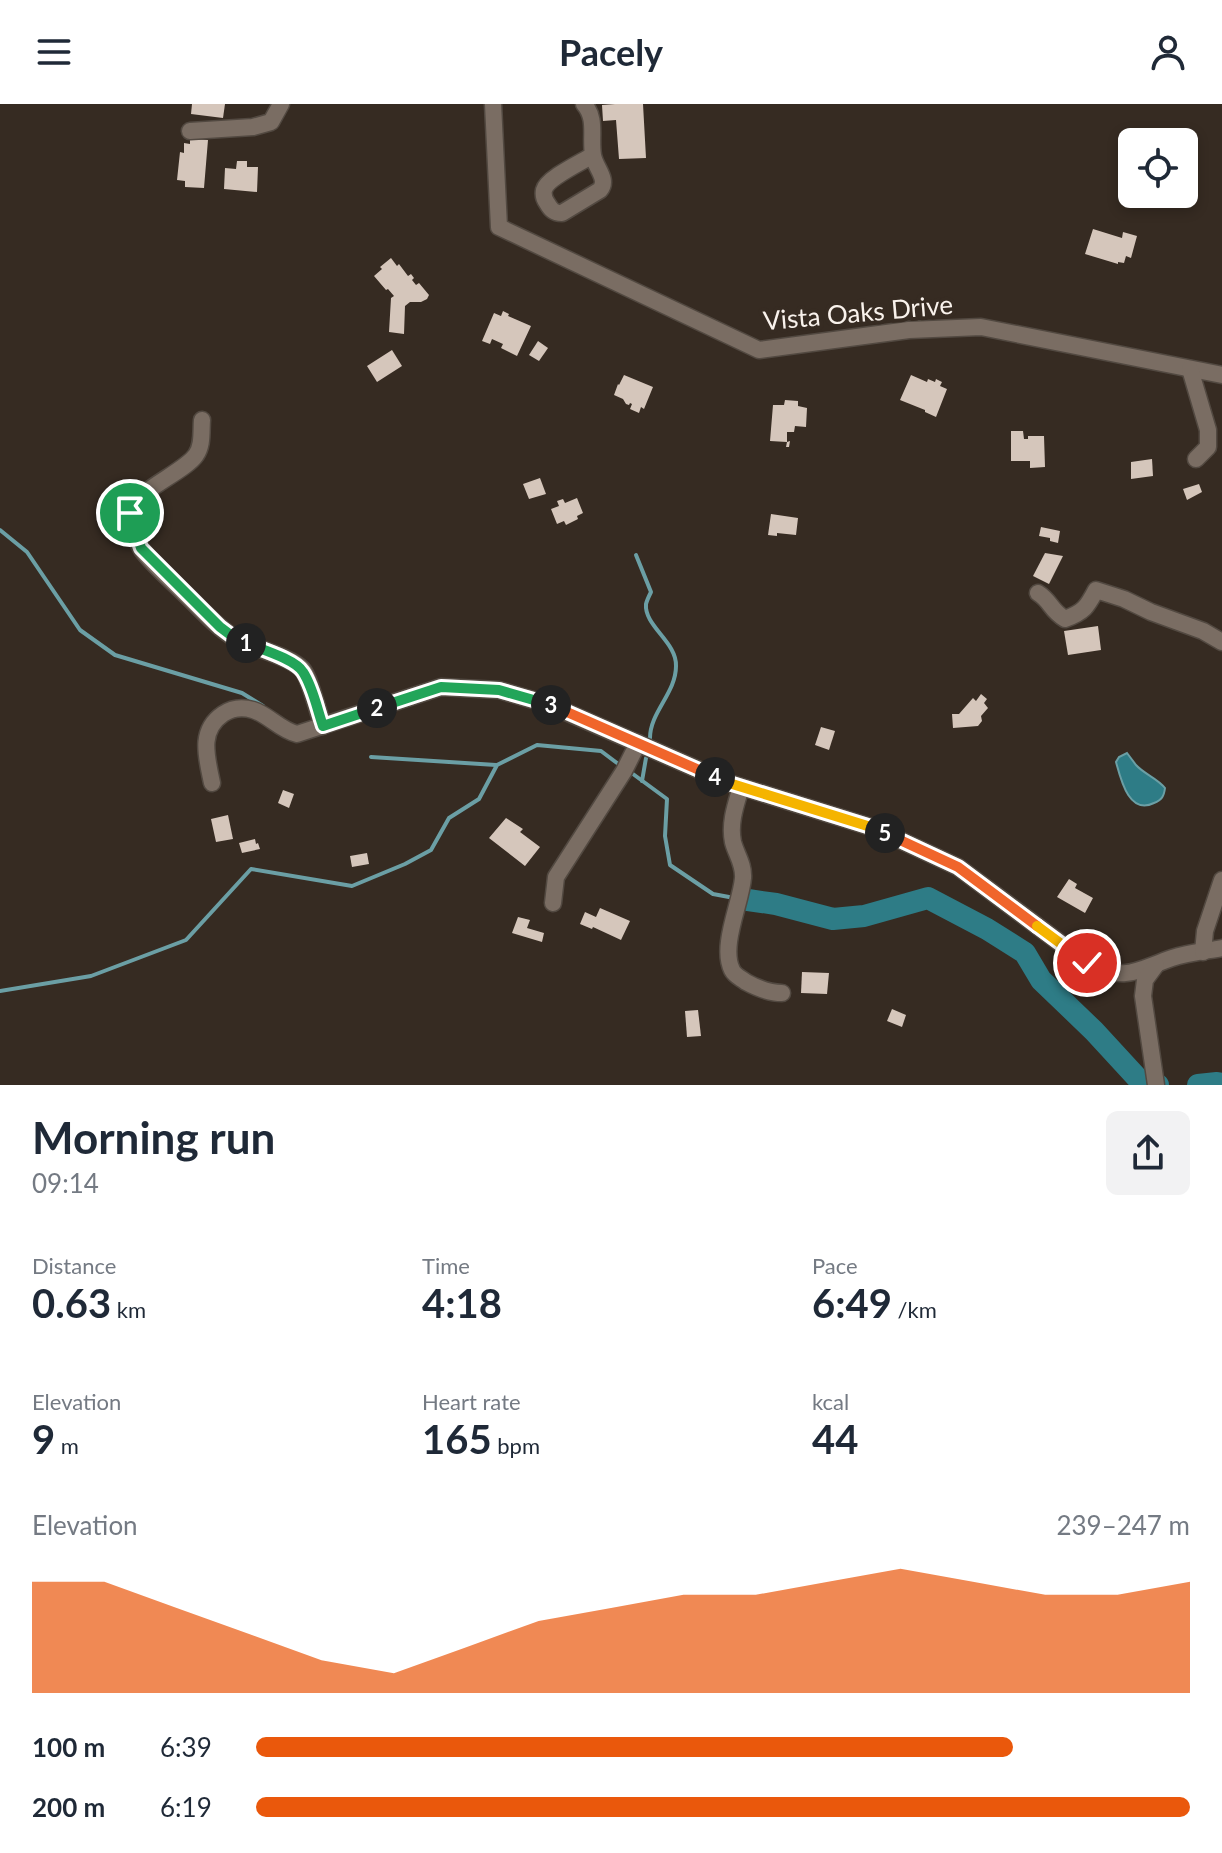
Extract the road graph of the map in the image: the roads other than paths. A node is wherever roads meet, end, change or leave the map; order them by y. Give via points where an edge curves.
1 (281, 104) edge
2 (493, 104) edge
3 (584, 104) edge
4 (190, 131) dead end
5 (593, 155) dead end
6 (1190, 369) junction
7 (1222, 375) edge
8 (202, 420) dead end
9 (1196, 459) dead end
10 (1038, 593) dead end
11 (1222, 642) edge
12 (323, 726) junction
13 (638, 743) junction
14 (212, 783) dead end
15 (741, 787) junction
16 (1222, 880) edge
17 (553, 903) dead end
18 (1222, 948) edge
19 (1203, 952) junction
20 (1156, 965) junction
21 (782, 993) dead end
22 (1156, 1081) edge

1 - 4 street via 271,122
2 - 6 street, Vista Oaks Drive via 499,227 759,350 909,330 981,327
3 - 5 street via 592,117
6 - 7 street, Vista Oaks Drive
6 - 9 street via 1208,430 1208,447
8 - 12 street via 197,454 132,506 141,548 220,627 302,669
10 - 11 street via 1065,619 1088,606 1096,590
12 - 13 street via 441,687 499,690 550,705
12 - 14 street via 297,734 254,710 232,709 208,729 205,747
13 - 15 street
13 - 17 street via 556,877
15 - 20 street via 874,828 958,867 1105,972 1127,974
15 - 21 street via 732,819 744,876 729,944 731,967 757,988
16 - 19 street
18 - 19 street
19 - 20 street
20 - 22 street via 1145,980 1143,996

